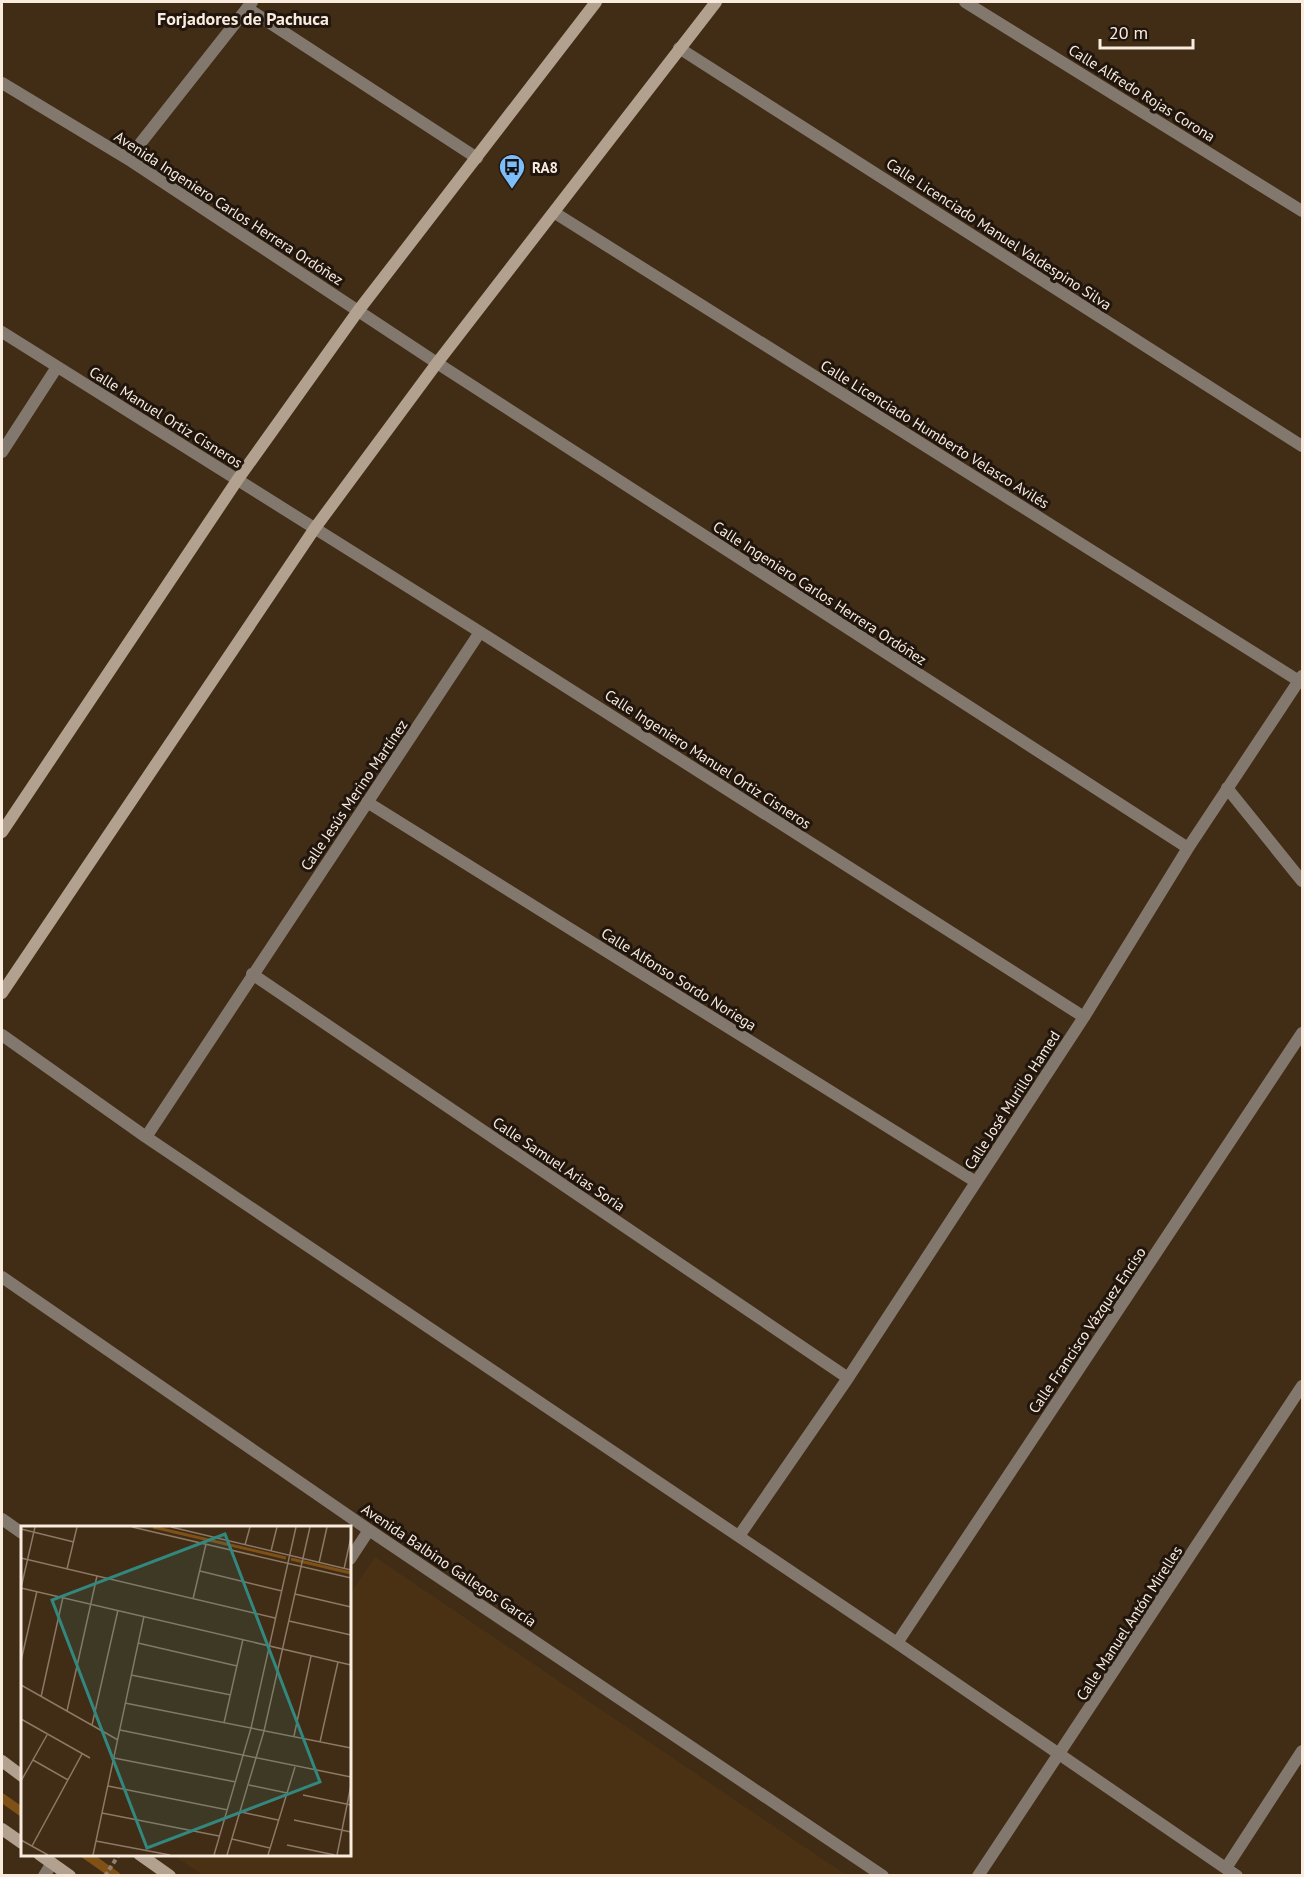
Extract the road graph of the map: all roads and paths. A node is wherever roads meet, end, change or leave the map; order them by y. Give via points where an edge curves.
1 (596, 2) edge
2 (716, 2) edge
3 (965, 2) edge
4 (249, 5) edge
5 (680, 48) junction
6 (2, 83) edge
7 (477, 158) junction
8 (128, 159) junction
9 (1302, 211) edge
10 (555, 213) junction
11 (358, 311) junction
12 (2, 333) edge
13 (437, 363) junction
14 (57, 367) junction
15 (1302, 446) edge
16 (2, 452) edge
17 (238, 479) junction
18 (315, 528) junction
19 (480, 632) junction
20 (1301, 678) edge
21 (1227, 788) junction
22 (367, 802) junction
23 (2, 832) edge
24 (1188, 848) junction
25 (1302, 881) edge
26 (252, 974) junction
27 (2, 993) edge
28 (1084, 1017) junction
29 (1302, 1033) edge
30 (2, 1035) edge
31 (146, 1137) junction
32 (976, 1182) junction
33 (2, 1277) edge
34 (848, 1378) junction
35 (1302, 1386) edge
36 (2, 1519) edge
37 (369, 1530) junction
38 (21, 1532) edge
39 (739, 1536) junction
40 (351, 1557) edge
41 (897, 1643) junction
42 (1302, 1751) edge
43 (1061, 1754) junction
44 (2, 1761) edge
45 (21, 1775) edge
46 (2, 1828) edge
47 (21, 1842) edge
48 (42, 1856) edge
49 (143, 1856) edge
50 (114, 1861) dead end
51 (52, 1863) junction
52 (1226, 1868) junction
53 (44, 1875) edge
54 (70, 1875) edge
55 (105, 1875) edge
56 (170, 1875) edge
57 (883, 1875) edge
58 (978, 1875) edge
59 (1237, 1875) edge

1 - 7 street
2 - 5 street
3 - 9 street, Calle Alfredo Rojas Corona
4 - 7 street
4 - 8 street
5 - 10 street
5 - 15 street, Calle Licenciado Manuel Valdespino Silva
6 - 8 street, Avenida Ingeniero Carlos Herrera Ordóñez
7 - 11 street
8 - 11 street, Avenida Ingeniero Carlos Herrera Ordóñez
10 - 13 street
10 - 20 street, Calle Licenciado Humberto Velasco Avilés
11 - 13 street, Avenida Ingeniero Carlos Herrera Ordóñez
11 - 17 street
12 - 14 street, Calle Manuel Ortiz Cisneros
13 - 18 street
13 - 24 street, Calle Ingeniero Carlos Herrera Ordóñez
14 - 16 street
14 - 17 street, Calle Manuel Ortiz Cisneros
17 - 18 street, Calle Manuel Ortiz Cisneros
17 - 23 street
18 - 19 street, Calle Ingeniero Manuel Ortiz Cisneros
18 - 27 street
19 - 22 street, Calle Jesús Merino Martínez
19 - 28 street, Calle Ingeniero Manuel Ortiz Cisneros
20 - 21 street, Calle José Murillo Hamed
21 - 24 street, Calle José Murillo Hamed
21 - 25 street
22 - 26 street, Calle Jesús Merino Martínez
22 - 32 street, Calle Alfonso Sordo Noriega
24 - 28 street, Calle José Murillo Hamed
26 - 31 street, Calle Jesús Merino Martínez
26 - 34 street, Calle Samuel Arias Soria
28 - 32 street, Calle José Murillo Hamed
29 - 41 street, Calle Francisco Vázquez Enciso
30 - 31 street
31 - 39 street
32 - 34 street, Calle José Murillo Hamed
33 - 37 street, Avenida Balbino Gallegos García
34 - 39 street, Calle José Murillo Hamed
35 - 43 street, Calle Manuel Antón Mirelles
36 - 38 street
37 - 40 street
37 - 57 street, Avenida Balbino Gallegos García
39 - 41 street
41 - 43 street
42 - 52 street
43 - 52 street
43 - 58 street, Calle Manuel Antón Mirelles
44 - 45 street
46 - 47 street
48 - 51 street
49 - 56 street
50 - 55 path
51 - 53 street
51 - 54 street
52 - 59 street

